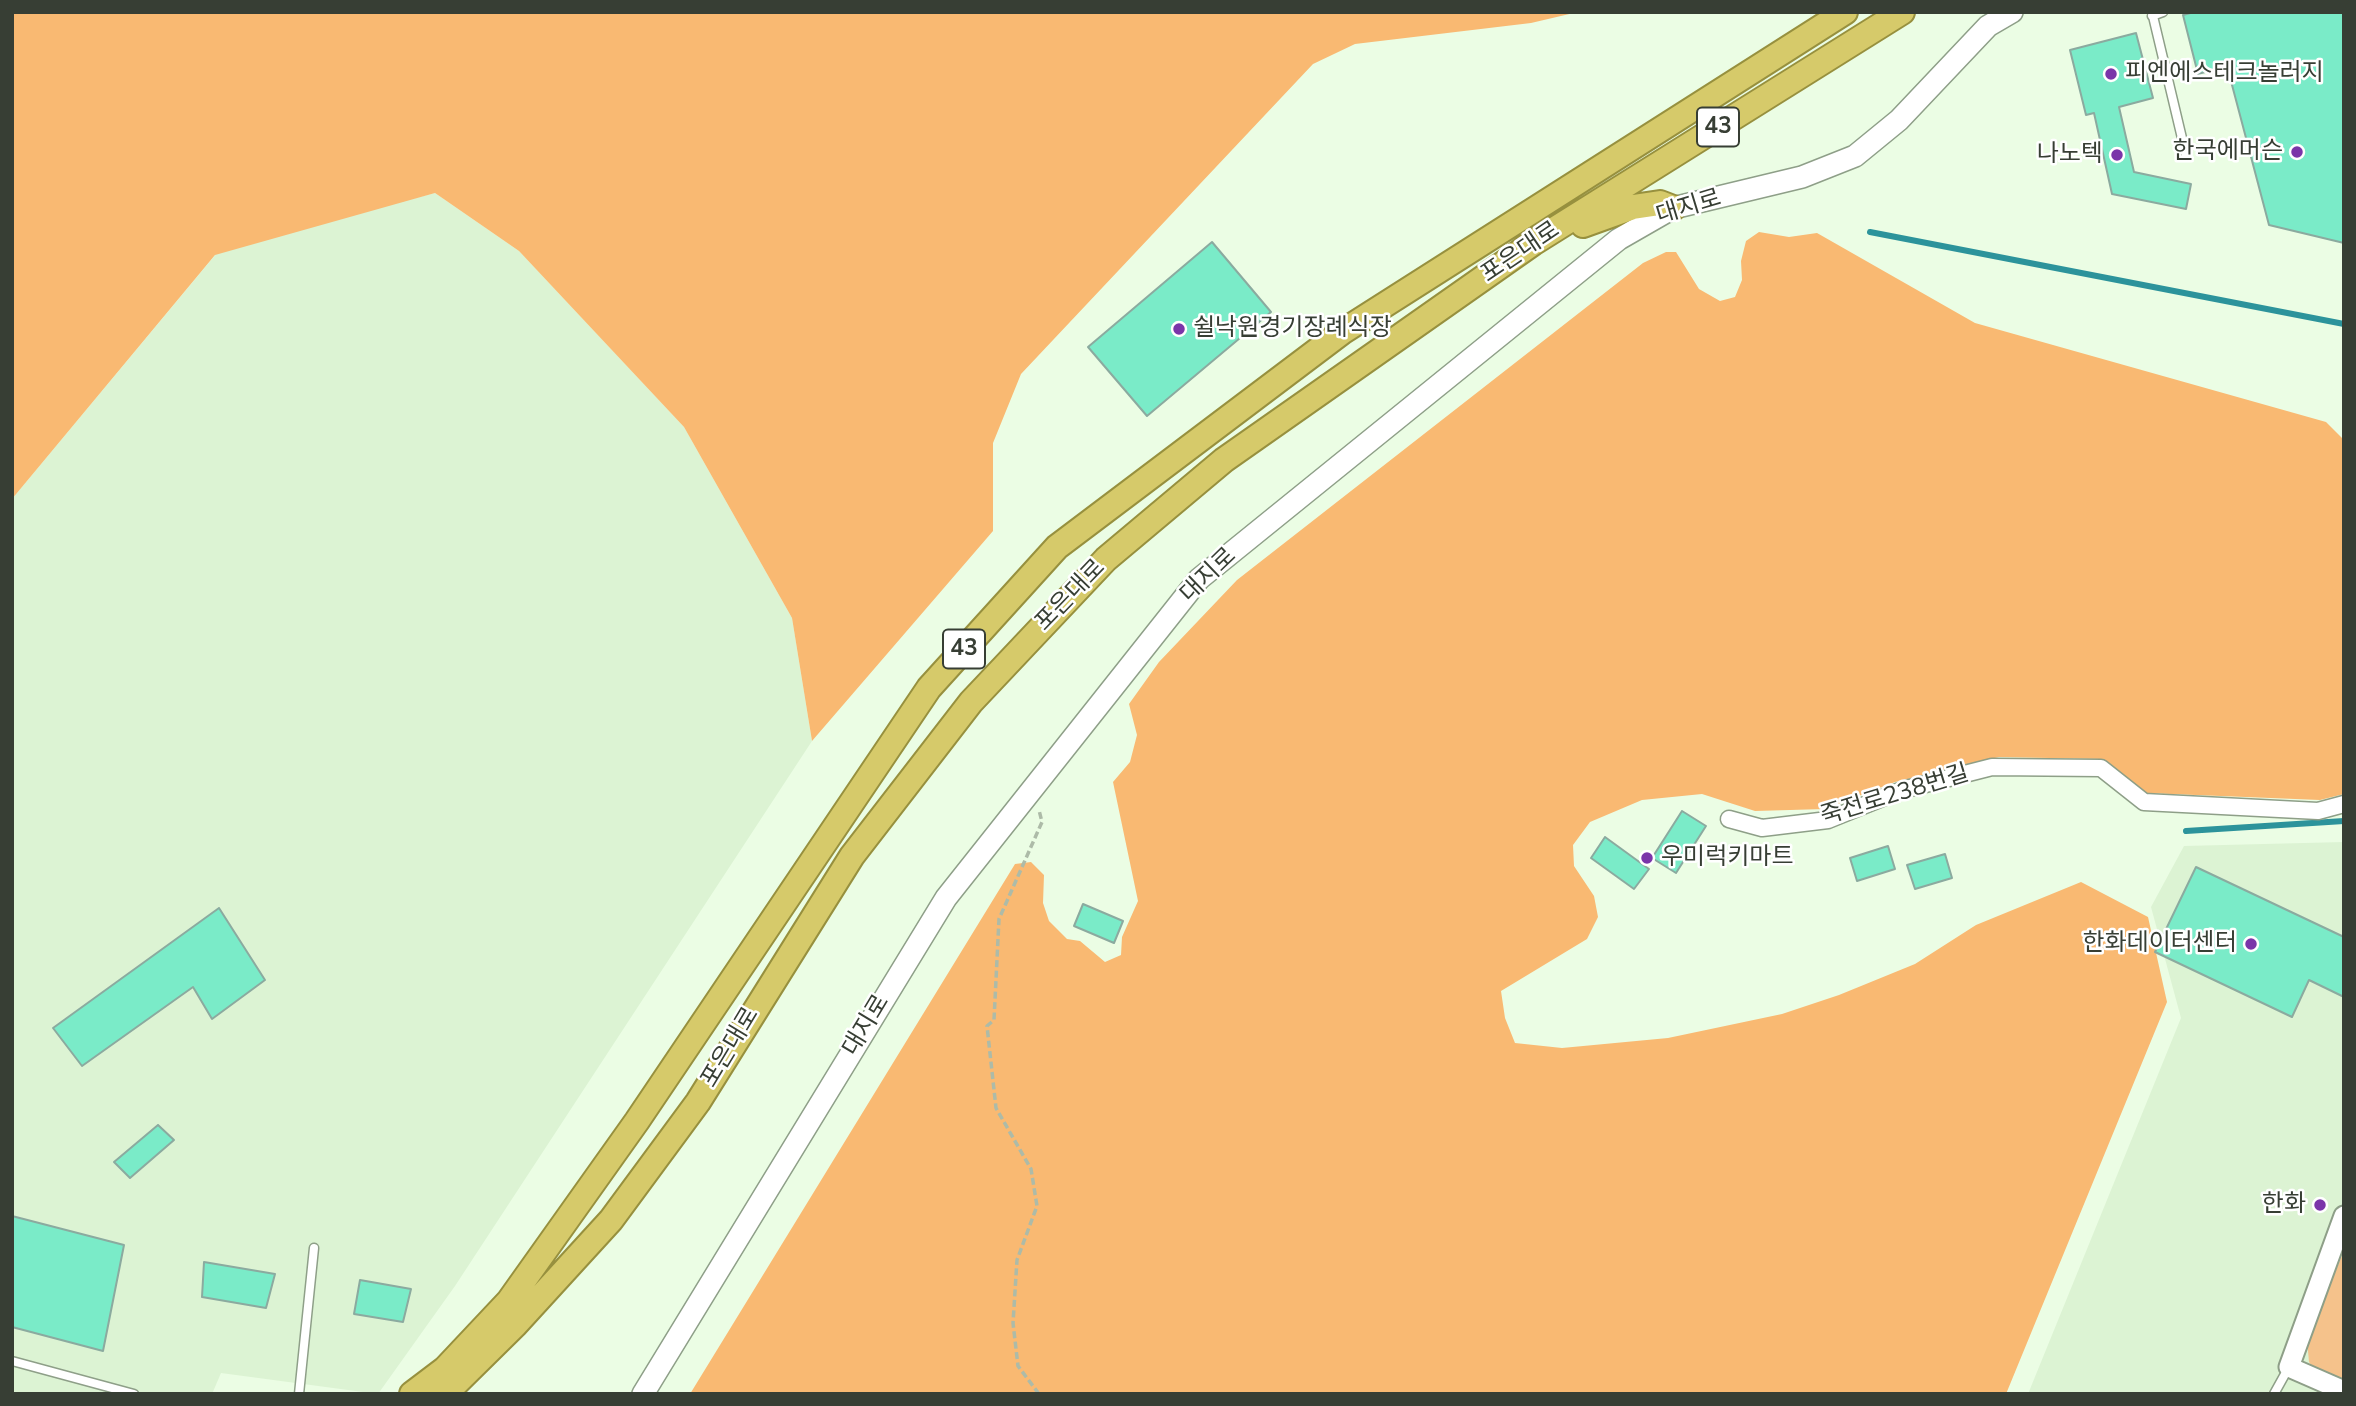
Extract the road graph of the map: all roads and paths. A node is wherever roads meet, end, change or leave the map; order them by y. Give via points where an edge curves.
1 (1819, 12) edge
2 (1845, 12) edge
3 (1902, 12) edge
4 (2012, 12) edge
5 (2163, 12) edge
6 (2152, 14) edge
7 (1710, 101) junction
8 (2186, 155) dead end
9 (1673, 208) junction
10 (1533, 243) junction
11 (1034, 788) junction
12 (2344, 804) edge
13 (1729, 818) dead end
14 (2344, 1216) edge
15 (314, 1248) dead end
16 (12, 1361) edge
17 (2289, 1367) junction
18 (2344, 1391) edge
19 (134, 1394) edge
20 (299, 1394) edge
21 (412, 1394) edge
22 (445, 1394) edge
23 (643, 1394) edge
24 (1039, 1394) edge
25 (2274, 1394) edge

1 - 7 highway
2 - 7 highway, 포은대로 / 43
3 - 10 highway, 포은대로 / 43
4 - 9 main road, 대지로 via 1988,26 1899,120 1854,156 1802,177
5 - 6 lane
6 - 8 lane
7 - 21 highway, 포은대로 / 43 via 1601,165 1342,332 1057,547 929,688 637,1122 509,1301
9 - 10 highway via 1660,204 1633,207
9 - 11 main road, 대지로 via 1619,239 1199,579
10 - 22 highway, 포은대로 / 43 via 1223,460 1106,559 989,682 852,856 698,1102 611,1220
11 - 23 main road, 대지로 via 946,898
11 - 24 path via 1042,822 999,919 994,1020 987,1026 996,1108 1031,1169 1037,1206 1017,1260 1013,1323 1018,1366
12 - 13 street, 죽전로238번길 via 2318,811 2144,802 2101,768 1992,767 1902,790 1828,820 1762,828
14 - 17 street
15 - 20 lane
16 - 19 lane
17 - 18 street
17 - 25 lane

